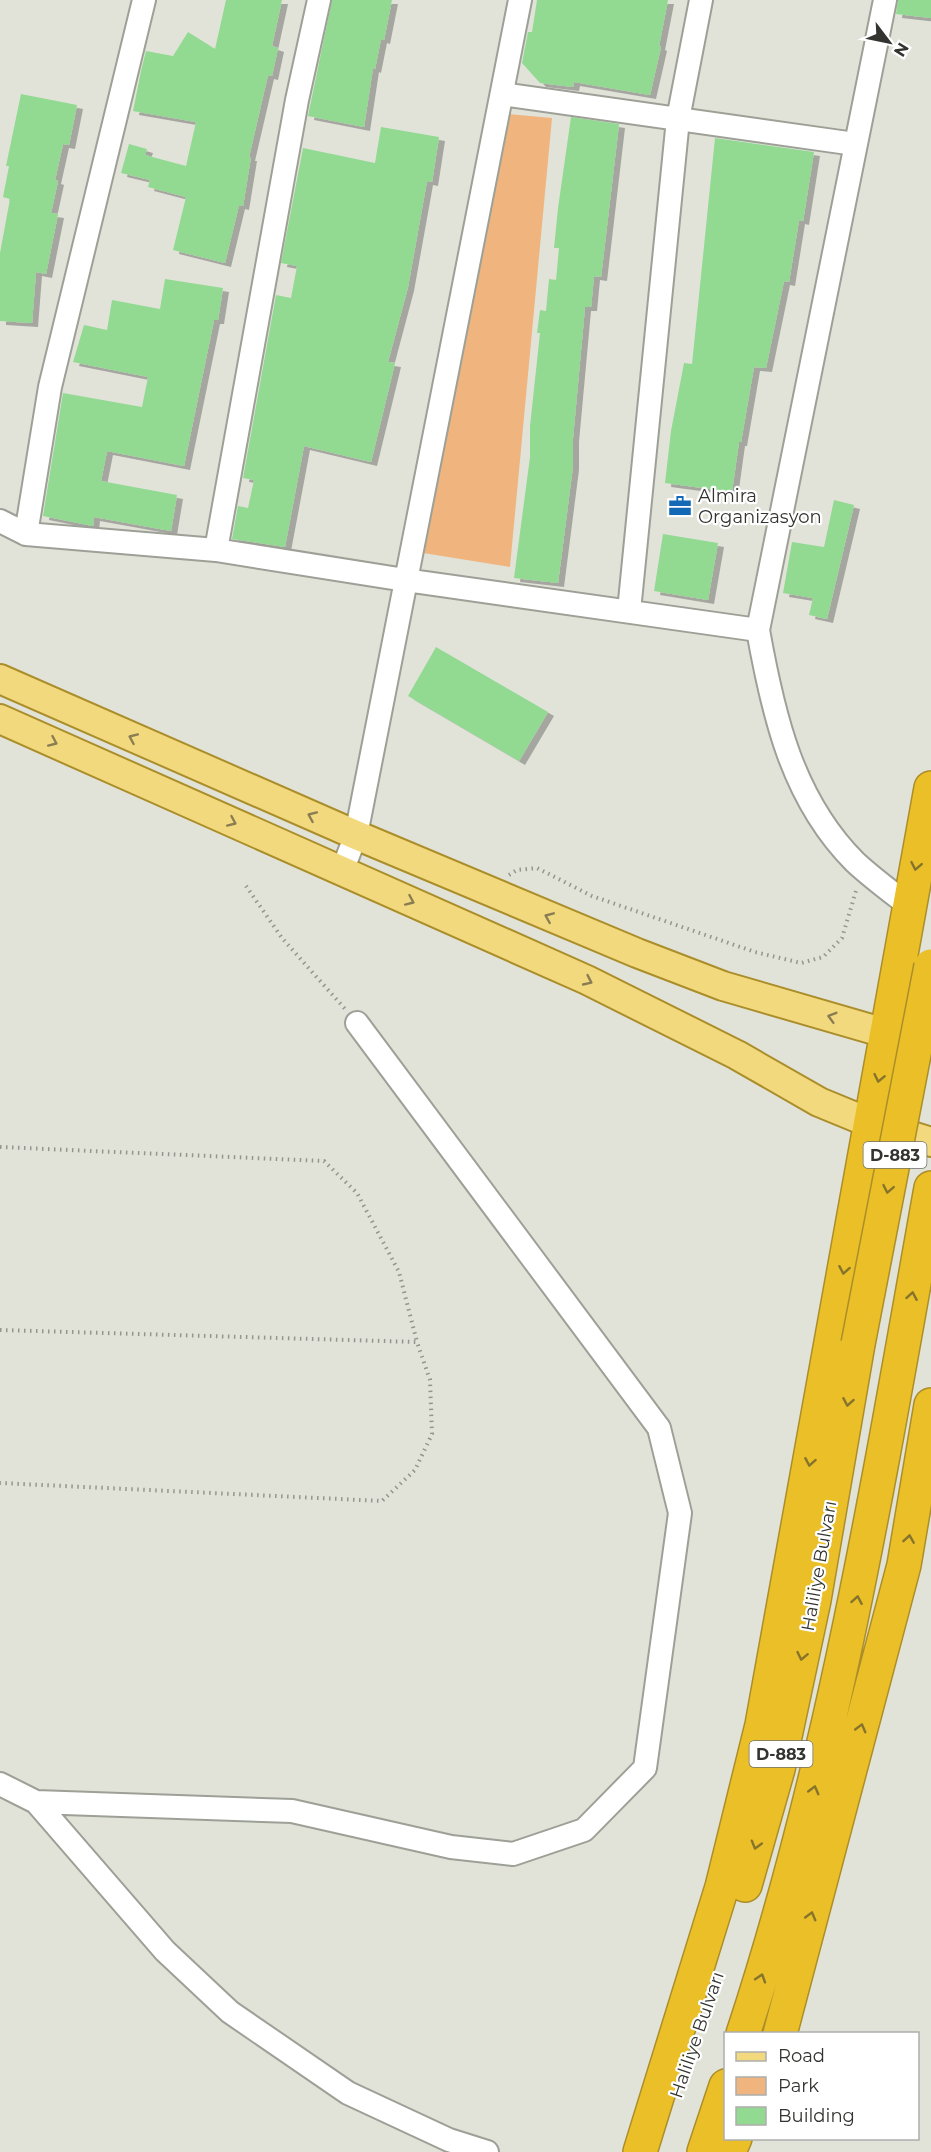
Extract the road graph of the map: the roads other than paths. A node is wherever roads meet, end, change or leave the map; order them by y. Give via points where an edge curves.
1 (144, 0) edge
2 (319, 0) edge
3 (520, 0) edge
4 (701, 0) edge
5 (885, 0) edge
6 (502, 94) junction
7 (678, 119) junction
8 (855, 144) junction
9 (0, 521) edge
10 (26, 534) junction
11 (216, 550) junction
12 (405, 580) junction
13 (629, 611) junction
14 (758, 630) junction
15 (0, 679) edge
16 (0, 719) edge
17 (931, 788) edge
18 (356, 835) junction
19 (342, 871) junction
20 (908, 905) junction
21 (931, 966) edge
22 (357, 1023) road end
23 (888, 1033) junction
24 (931, 1047) edge
25 (870, 1123) junction
26 (931, 1142) edge
27 (931, 1188) edge
28 (931, 1405) edge
29 (0, 1784) edge
30 (36, 1802) junction
31 (744, 2032) edge
32 (781, 2032) edge
33 (724, 2092) edge
34 (487, 2152) edge
35 (640, 2152) edge
36 (657, 2152) edge
37 (704, 2152) edge

1 - 10 street via 50,387
2 - 11 street via 297,100
3 - 6 street
4 - 7 street
5 - 8 street
6 - 7 street
6 - 12 street
7 - 8 street
7 - 13 street
8 - 14 street
9 - 10 street
10 - 11 street
11 - 12 street
12 - 13 street
12 - 18 street
13 - 14 street
14 - 20 street via 778,729 796,777 827,830 858,865
18 -> 15 main road
16 -> 19 main road
17 -> 20 highway
18 - 19 street
23 -> 18 main road via 723,986 637,954
19 -> 25 main road via 587,980 737,1054 819,1102
20 - 23 highway
21 -> 36 highway, Haliliye Bulvarı / D-883, bridge via 858,1344 814,1600 778,1769 725,1951
22 - 30 street via 659,1428 680,1513 645,1768 584,1830 513,1854 451,1847 292,1811
23 - 24 main road
23 -> 25 highway
25 - 26 main road
25 -> 35 highway via 762,1725 722,1887
31 -> 27 highway, D-883 via 817,1780 855,1610
32 -> 28 highway via 904,1565
29 - 30 street
30 - 34 street via 165,1951 230,2012 348,2094 449,2140
33 - 37 highway

